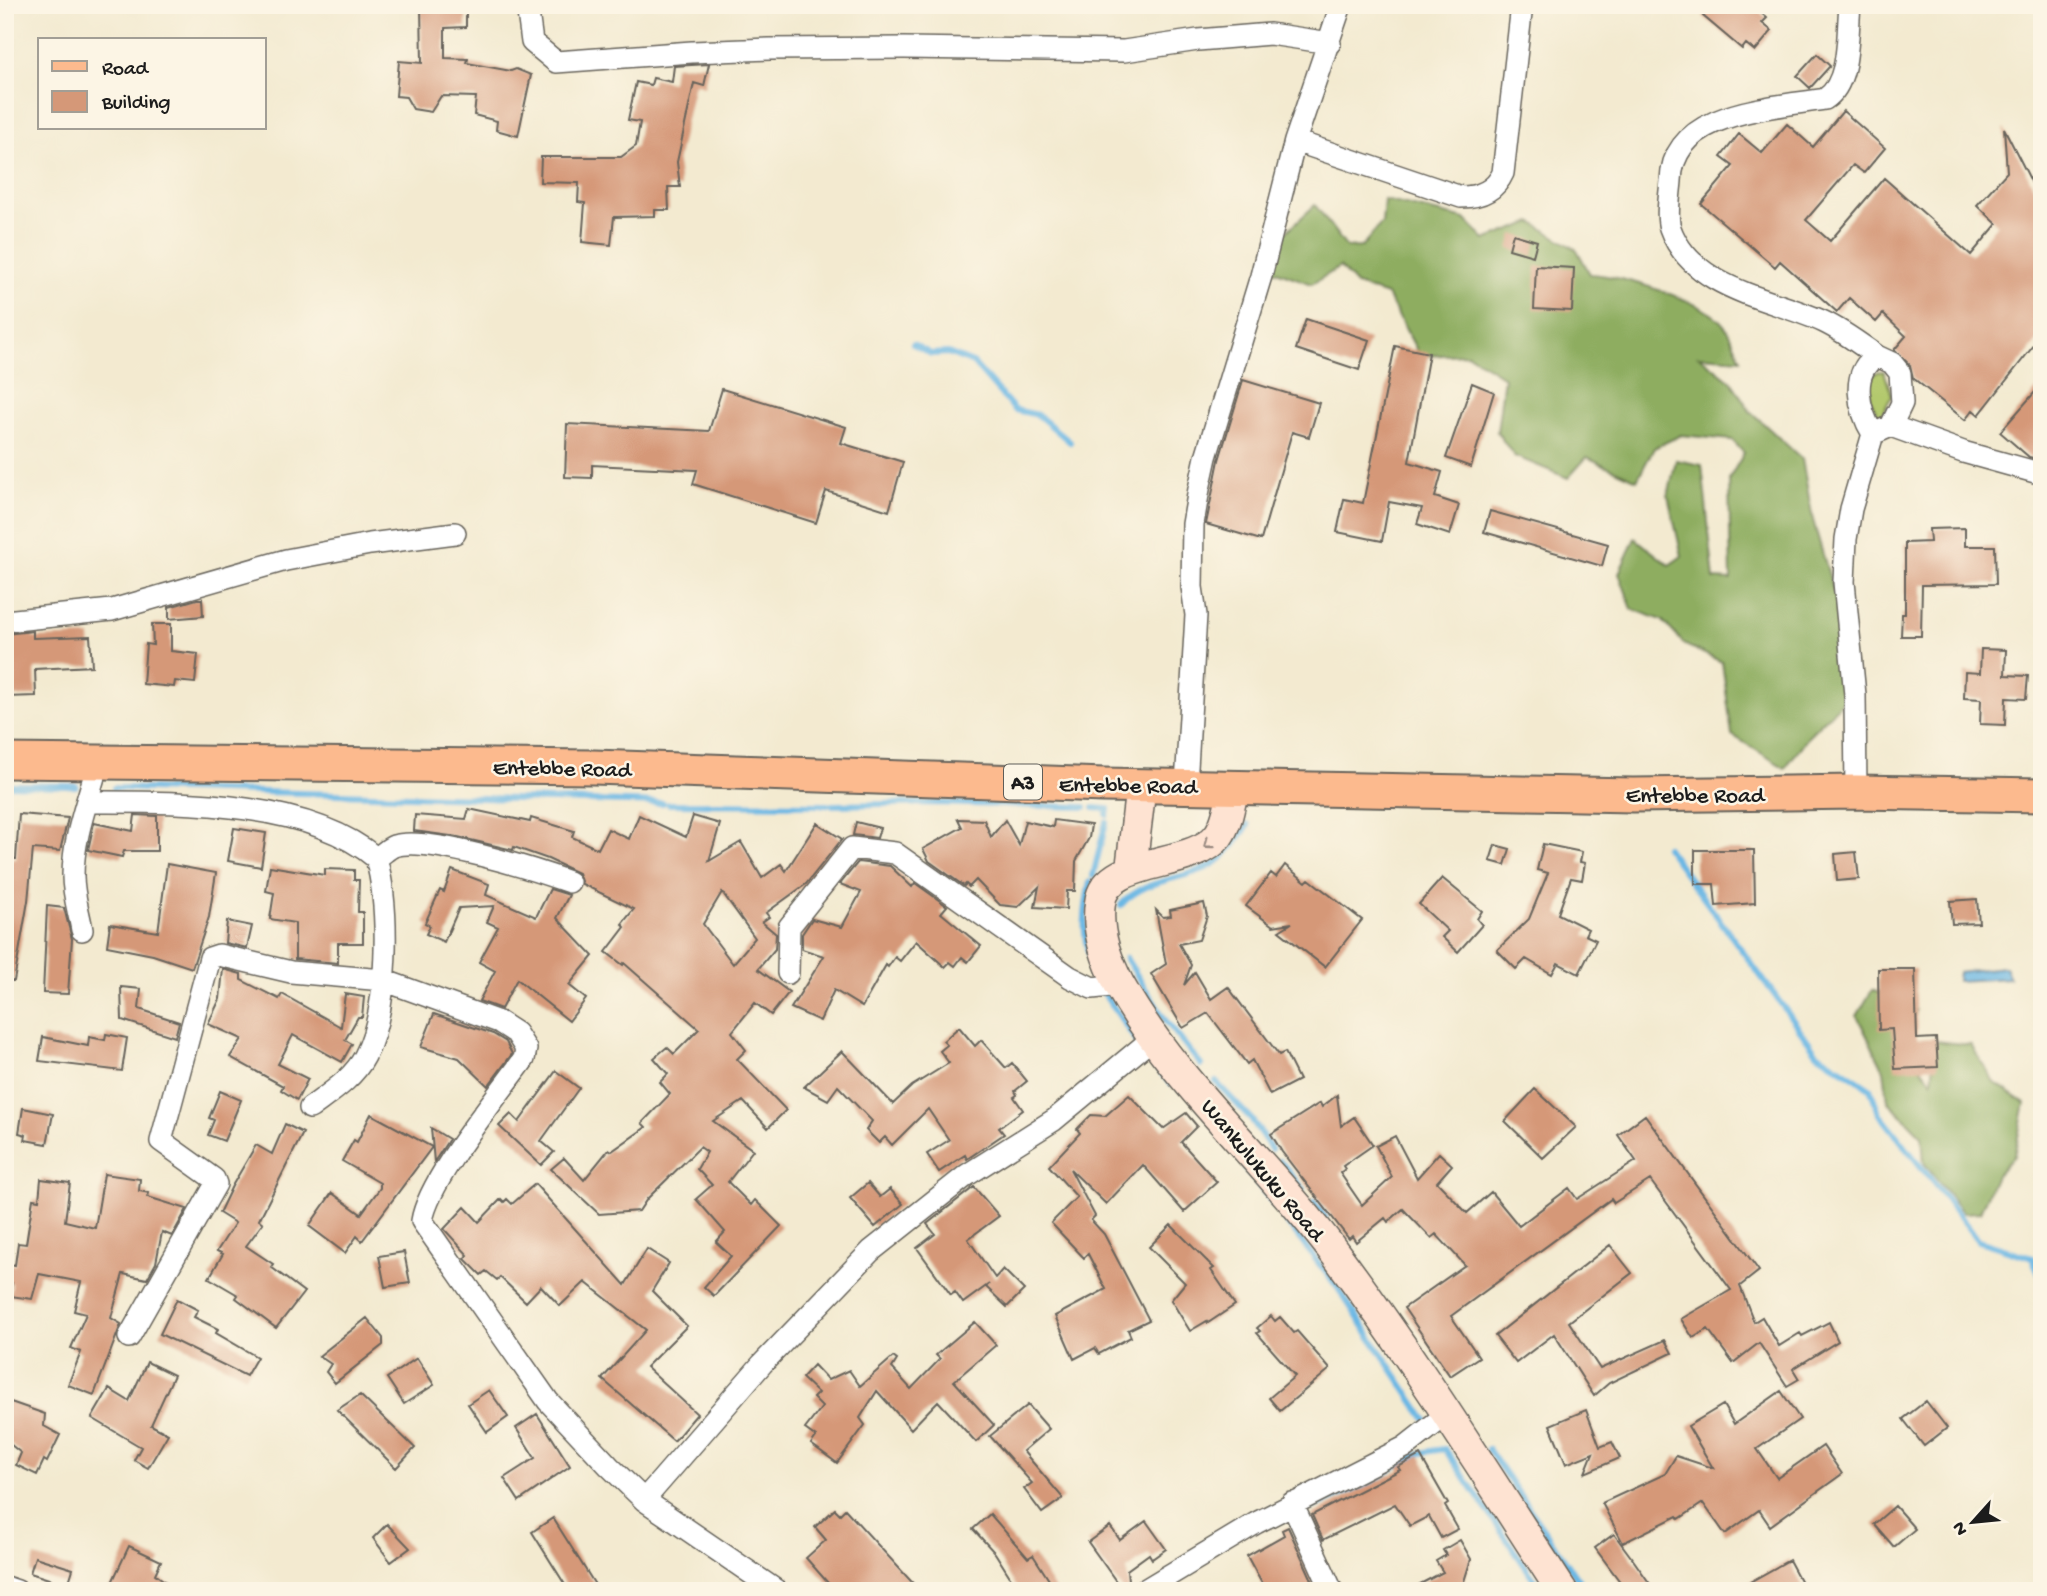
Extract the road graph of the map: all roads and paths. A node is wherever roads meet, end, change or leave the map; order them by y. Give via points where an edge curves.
1 (527, 5) edge
2 (1340, 5) edge
3 (1522, 5) edge
4 (1850, 5) edge
5 (1329, 43) junction
6 (1295, 141) junction
7 (1877, 356) junction
8 (1882, 430) junction
9 (2042, 474) edge
10 (455, 533) dead end
11 (5, 621) edge
12 (99, 759) junction
13 (5, 761) edge
14 (1141, 785) junction
15 (1186, 785) junction
16 (1234, 786) junction
17 (1856, 792) junction
18 (2042, 795) edge
19 (89, 802) junction
20 (376, 858) junction
21 (1139, 868) junction
22 (569, 882) dead end
23 (82, 930) dead end
24 (788, 973) dead end
25 (383, 981) junction
26 (1120, 985) junction
27 (1153, 1038) junction
28 (310, 1108) dead end
29 (129, 1337) dead end
30 (1447, 1414) junction
31 (645, 1500) junction
32 (1292, 1503) junction
33 (5, 1587) edge
34 (18, 1591) edge
35 (777, 1591) edge
36 (1143, 1591) edge
37 (1332, 1591) edge
38 (1562, 1591) edge

1 - 5 street via 532,41 556,62 770,50 1124,51 1270,34
2 - 5 street
3 - 6 street via 1503,173 1492,189 1461,197
4 - 7 street via 1843,72 1832,95 1716,120 1690,135 1671,169 1670,227 1689,260 1725,285 1824,322
5 - 6 street
6 - 15 street via 1197,501
7 - 8 street via 1860,377 1859,400 1865,421
7 - 8 street via 1900,373 1902,403
8 - 9 street
8 - 17 street via 1850,509 1846,539 1844,582 1855,695
10 - 11 street via 286,560 112,610
12 - 13 main road, Entebbe Road / A3
12 - 14 main road, Entebbe Road / A3 via 581,766
12 - 19 street
14 - 15 main road, Entebbe Road / A3
14 - 21 main road
15 - 16 main road, Entebbe Road / A3
16 - 17 main road, Entebbe Road / A3 via 1699,796
16 -> 21 main road, Wankulukuku Road via 1225,825 1217,838 1196,853
17 - 18 main road, Entebbe Road / A3
19 - 20 street via 185,802 246,809 293,819 348,839
19 - 23 street via 77,835 74,864
20 - 22 street via 394,846 426,847 488,856
20 - 25 street via 385,922
21 - 26 main road, Wankulukuku Road via 1113,880 1100,899 1102,941
24 - 26 street via 789,927 852,848 895,853 1081,983 1092,988
25 - 28 street via 366,1054 350,1077
25 - 29 street via 291,972 219,955 210,958 162,1141 214,1179 215,1186
25 - 31 street via 499,1021 516,1033 526,1049 524,1059 436,1185 422,1221 548,1401
26 - 27 main road, Wankulukuku Road
27 - 30 main road, Wankulukuku Road via 1327,1243
27 - 31 street via 1054,1120 967,1175 871,1251 762,1364
30 - 32 street via 1368,1469
30 - 38 main road, Wankulukuku Road
31 - 35 street
32 - 36 street
32 - 37 street
33 - 34 street

